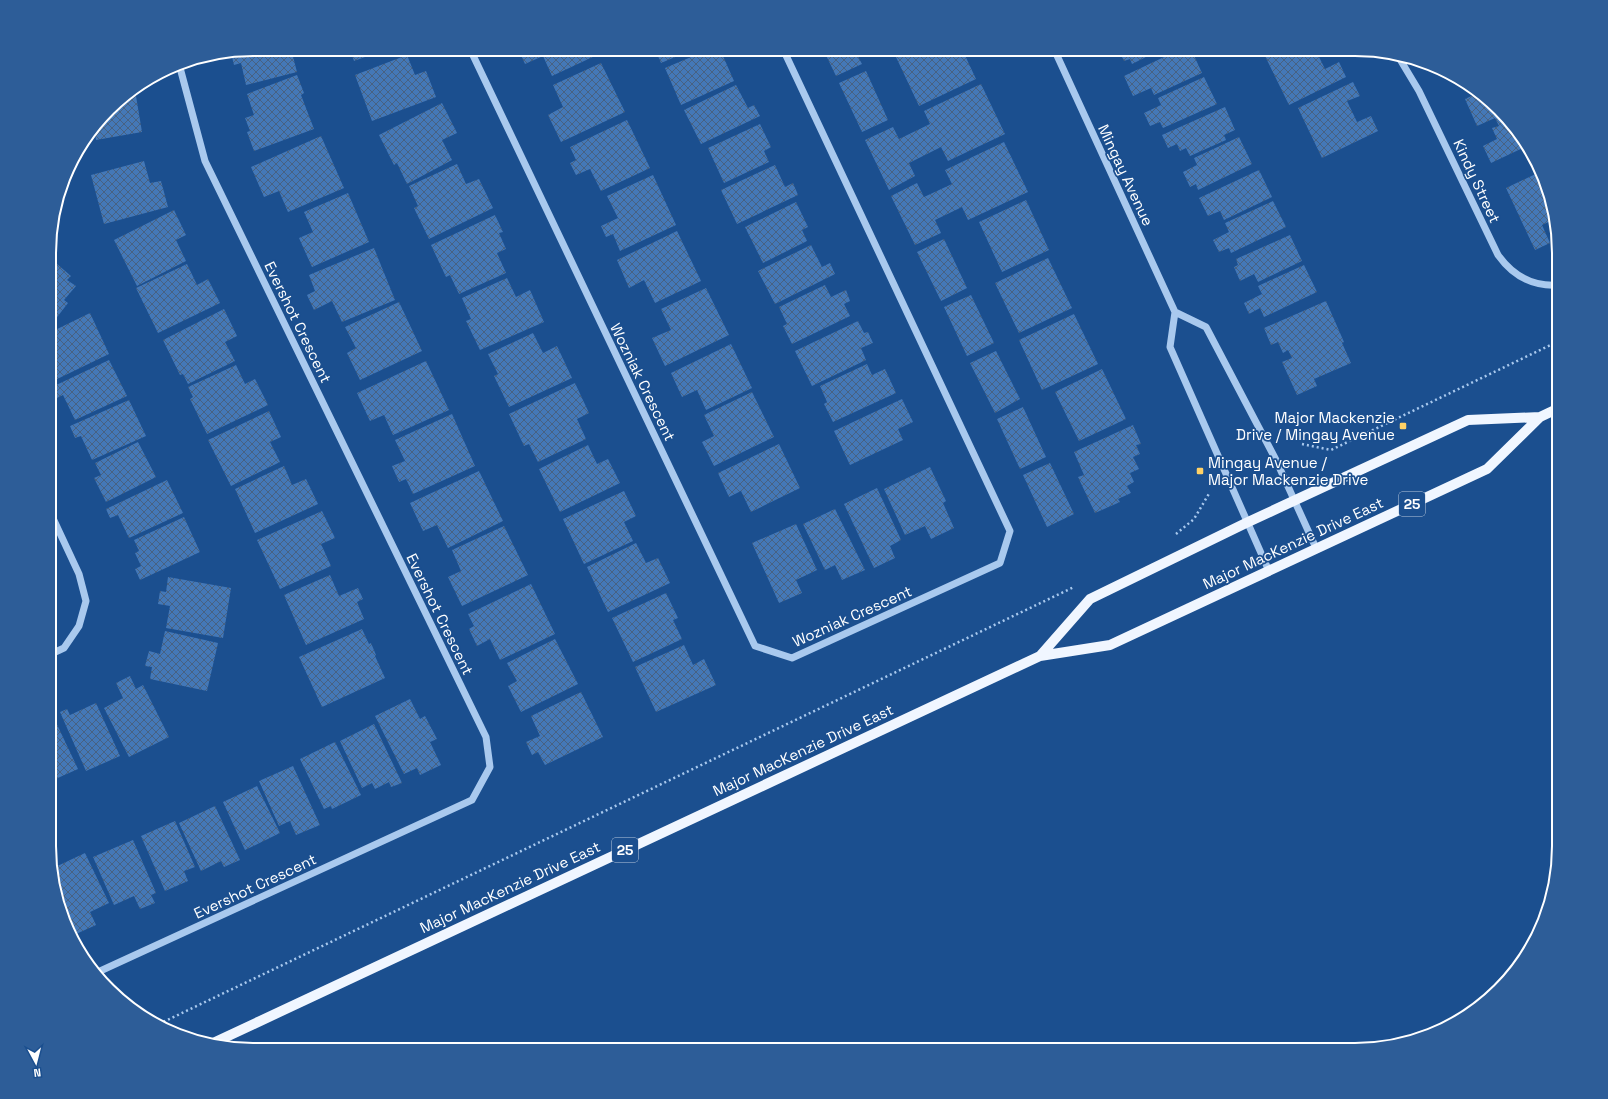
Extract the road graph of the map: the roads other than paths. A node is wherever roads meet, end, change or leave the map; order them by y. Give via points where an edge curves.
1 (473, 56) edge
2 (786, 56) edge
3 (1057, 56) edge
4 (1402, 62) edge
5 (181, 70) edge
6 (1552, 286) edge
7 (1175, 312) junction
8 (1552, 411) edge
9 (1540, 417) junction
10 (1295, 499) junction
11 (1246, 522) junction
12 (56, 525) edge
13 (1316, 548) junction
14 (1269, 570) junction
15 (56, 652) edge
16 (1040, 656) junction
17 (101, 971) edge
18 (220, 1040) edge

1 - 2 street, Wozniak Crescent via 755,646 792,658 1000,563 1010,531
3 - 7 street, Mingay Avenue
4 - 6 street, Kindy Street via 1419,91 1498,255 1507,268 1519,277 1533,283
5 - 17 street, Evershot Crescent via 205,161 486,737 490,767 472,800
7 - 10 street via 1206,327
7 - 11 street via 1170,347
8 - 9 main road, Major MacKenzie Drive East / 25
9 - 10 main road, Major MacKenzie Drive East / 25 via 1468,420
9 - 13 main road, Major MacKenzie Drive East / 25 via 1487,468
10 - 11 main road, Major MacKenzie Drive East / 25
10 - 13 street
11 - 14 street
11 - 16 main road, Major MacKenzie Drive East / 25 via 1090,599
12 - 15 street via 79,574 86,601 79,626 64,648
13 - 14 main road, Major MacKenzie Drive East / 25
14 - 16 main road, Major MacKenzie Drive East / 25 via 1110,645
16 - 18 main road, Major MacKenzie Drive East / 25

